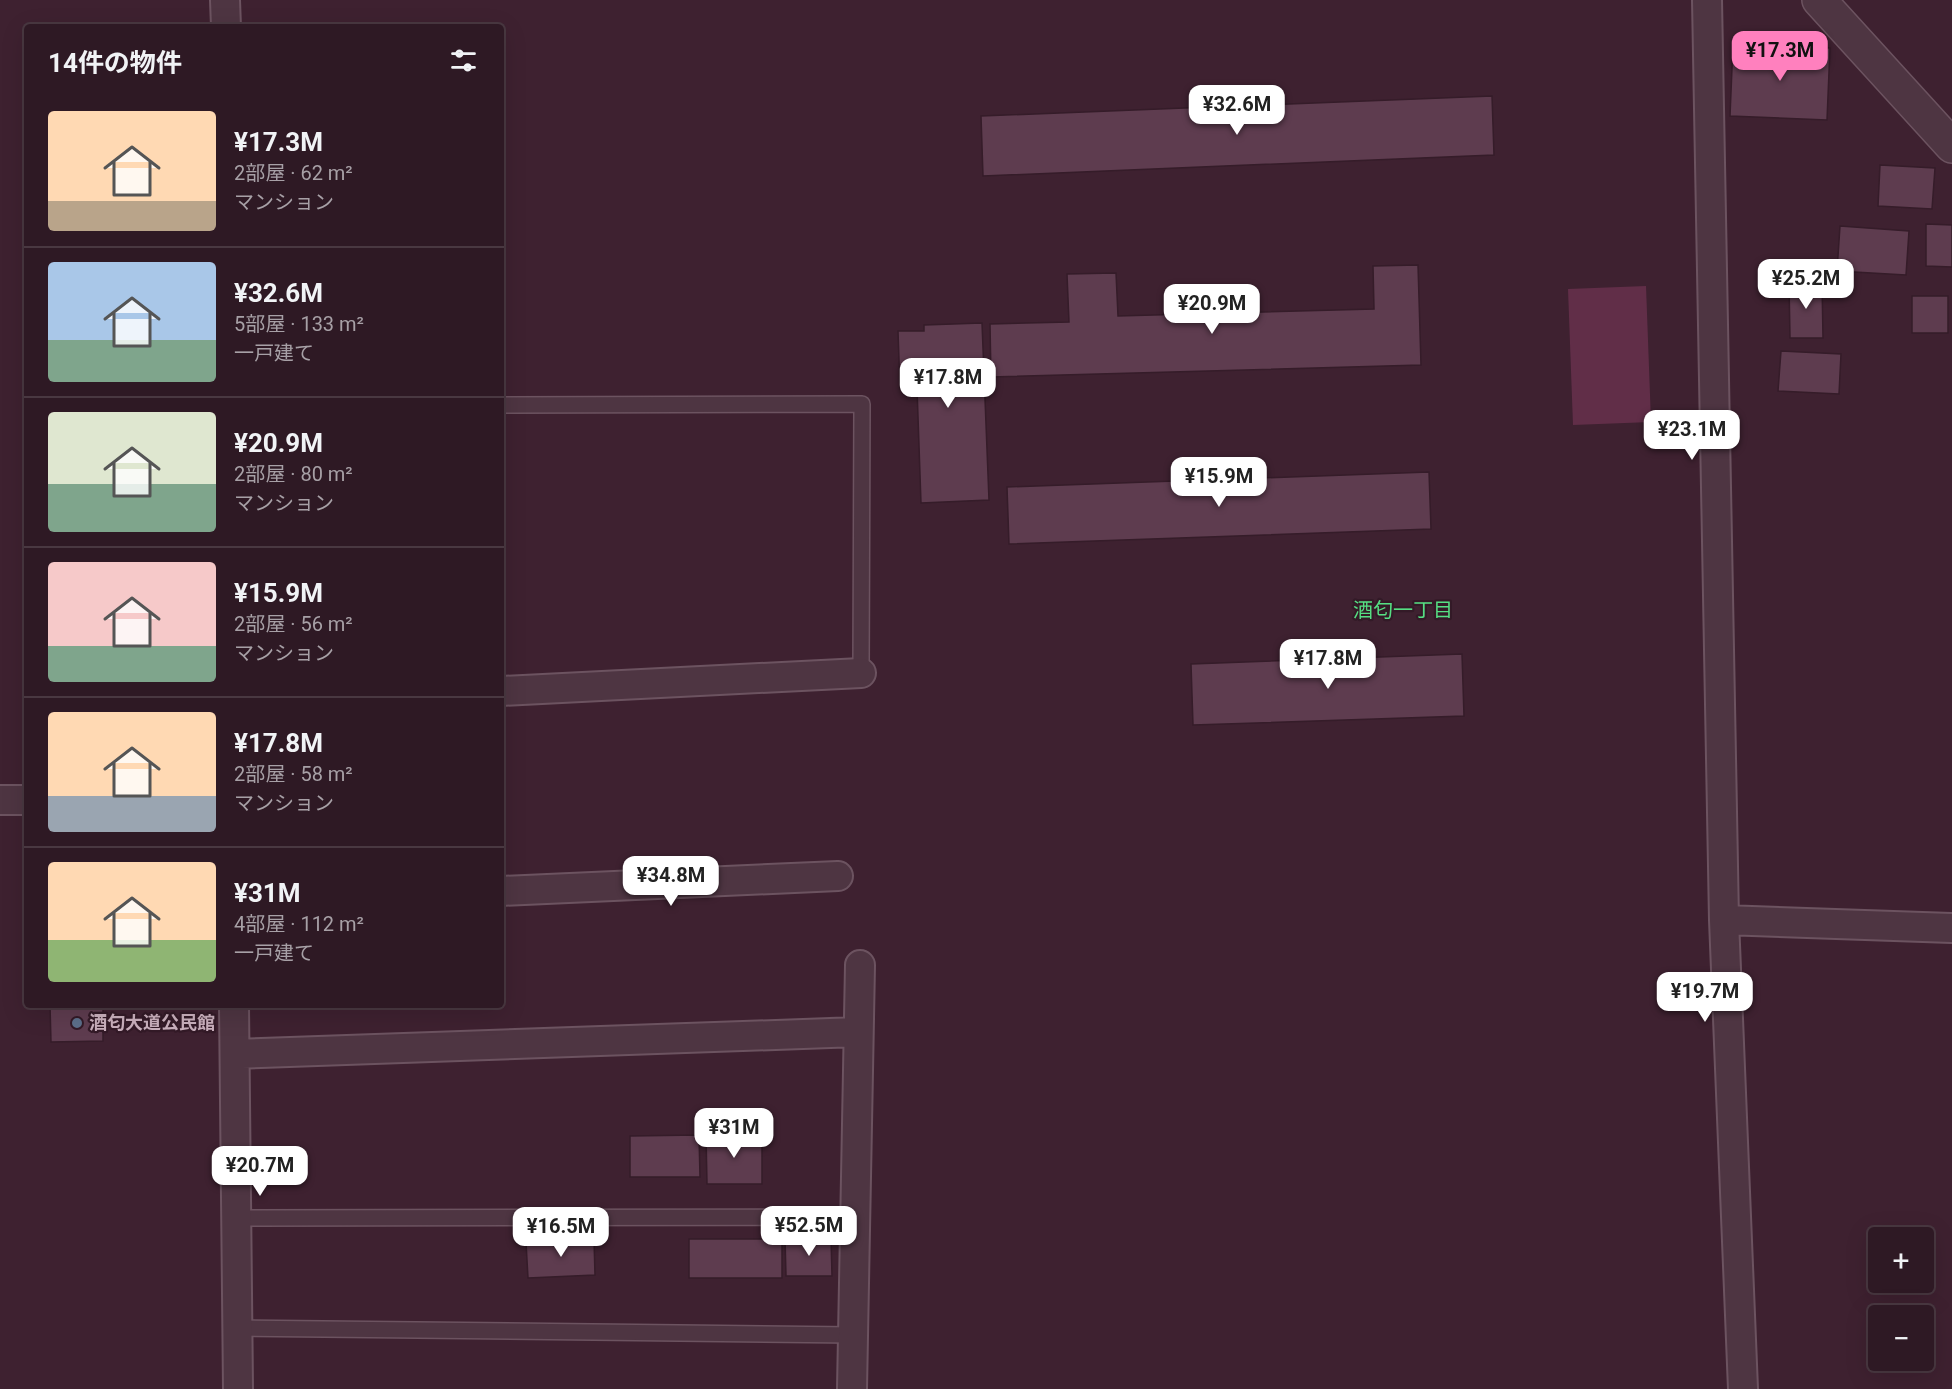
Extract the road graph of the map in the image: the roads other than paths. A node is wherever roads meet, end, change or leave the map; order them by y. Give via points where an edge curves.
1 (225, 0) edge
2 (1707, 0) edge
3 (1819, 0) edge
4 (226, 24) edge
5 (1952, 146) edge
6 (504, 405) edge
7 (861, 674) joint
8 (504, 691) edge
9 (0, 800) edge
10 (24, 800) edge
11 (838, 876) dead end
12 (504, 891) edge
13 (1724, 920) junction
14 (1952, 928) edge
15 (860, 965) dead end
16 (234, 1008) edge
17 (858, 1032) junction
18 (235, 1054) junction
19 (856, 1217) junction
20 (237, 1218) junction
21 (237, 1328) junction
22 (853, 1335) junction
23 (238, 1389) edge
24 (852, 1389) edge
25 (1743, 1389) edge

1 - 4 street
2 - 13 street
3 - 5 street
6 - 7 lane via 862,404
7 - 8 street
9 - 10 street
11 - 12 street
13 - 14 street
13 - 25 street
15 - 17 street
16 - 18 street
17 - 18 street
17 - 19 street
18 - 20 street
19 - 20 lane
19 - 22 street
20 - 21 street
21 - 22 lane
21 - 23 street
22 - 24 street

